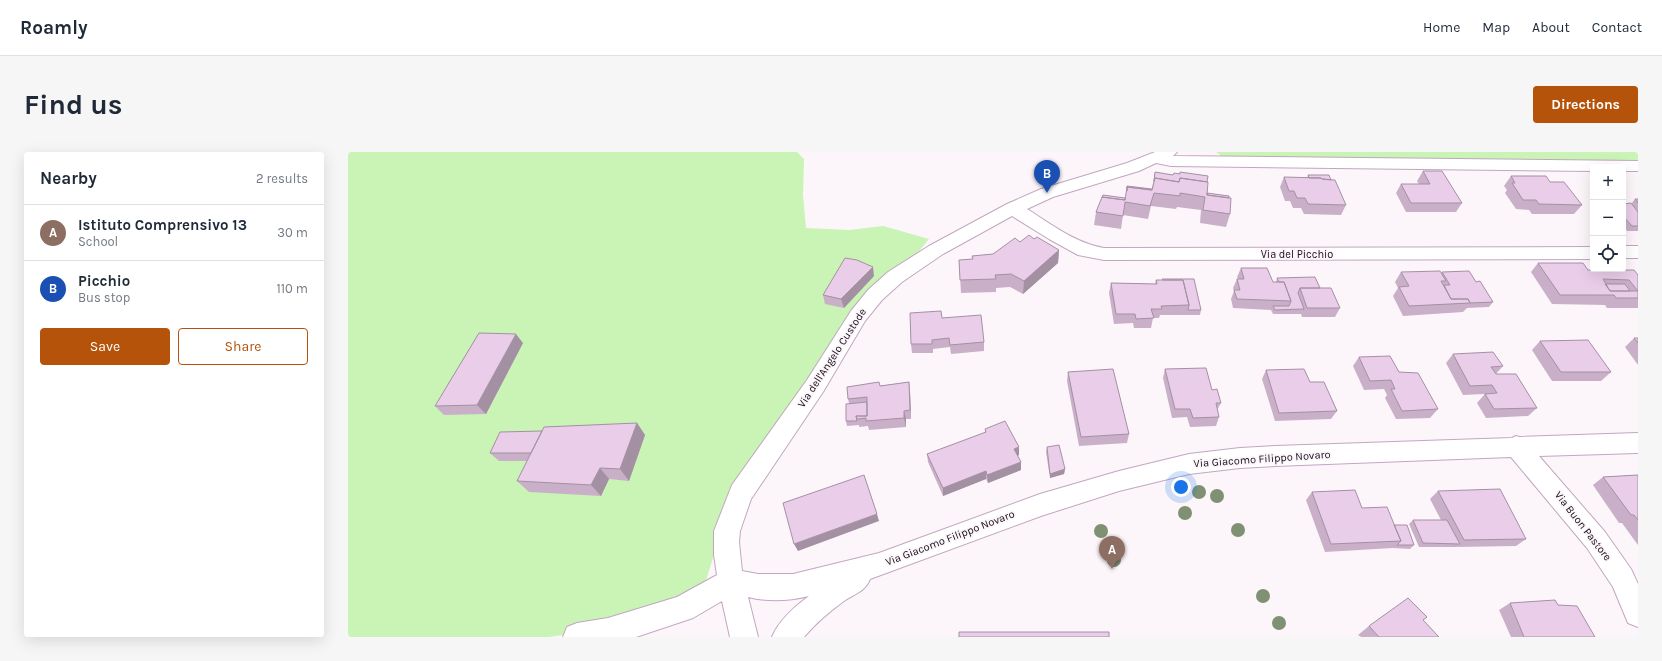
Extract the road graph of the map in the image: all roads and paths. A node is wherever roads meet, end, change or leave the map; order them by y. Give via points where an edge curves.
1 (1162, 155) edge
2 (1638, 166) edge
3 (1013, 208) junction
4 (1626, 252) edge
5 (1638, 252) edge
6 (1590, 253) edge
7 (1638, 443) edge
8 (1516, 446) junction
9 (879, 565) junction
10 (732, 581) junction
11 (1638, 614) edge
12 (577, 637) edge
13 (744, 637) edge
14 (786, 637) edge

1 - 2 street via 1171,161
1 - 3 street, Via dell'Angelo Custode via 1133,167 1047,192
3 - 6 street, Via del Picchio via 1085,251 1104,254
3 - 10 street, Via dell'Angelo Custode via 936,250 896,277 875,294 858,316 815,386 741,493 727,532 727,556
4 - 5 street
7 - 8 street, Via Giacomo Filippo Novaro
8 - 9 street, Via Giacomo Filippo Novaro via 1254,457 1189,464 1118,481 1040,505
8 - 11 street, Via Buon Pastore via 1596,540 1622,578
9 - 10 street, Via Giacomo Filippo Novaro via 793,588 758,587
9 - 14 street, Via Giacomo Filippo Novaro via 835,592 805,615
10 - 12 street via 683,609 608,632
10 - 13 street, Via dell'Angelo Custode

